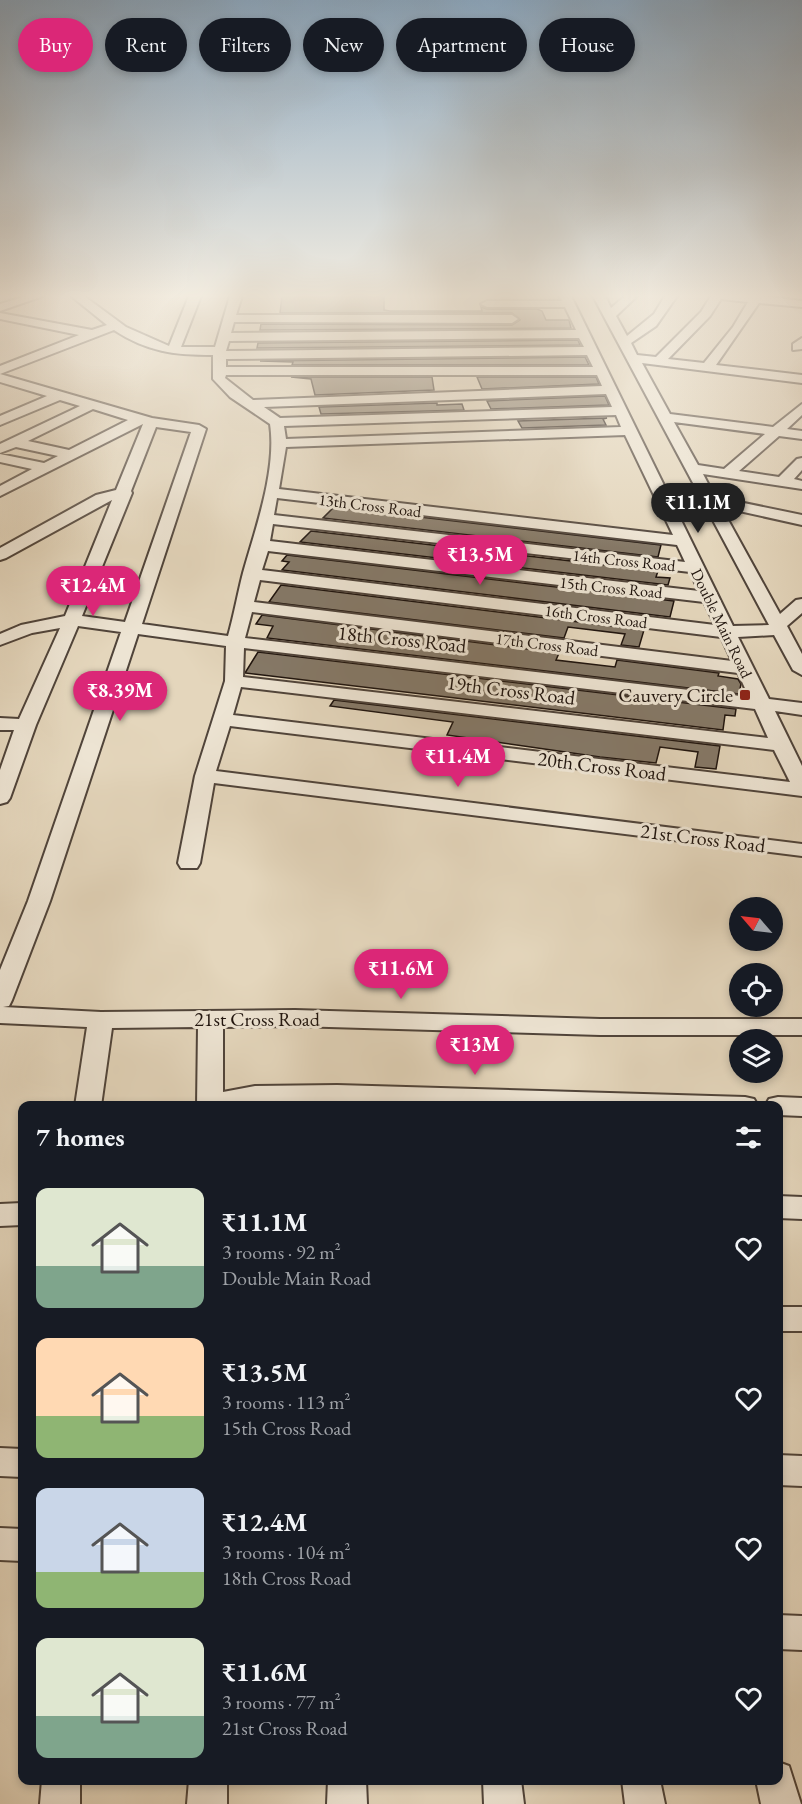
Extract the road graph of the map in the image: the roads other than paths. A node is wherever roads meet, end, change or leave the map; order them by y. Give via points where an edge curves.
1 (8, 380) edge
2 (220, 380) edge
3 (549, 380) edge
4 (644, 380) edge
5 (614, 382) junction
6 (646, 383) junction
7 (60, 395) junction
8 (6, 402) dead end
9 (252, 404) junction
10 (92, 405) junction
11 (35, 406) junction
12 (802, 408) edge
13 (620, 411) junction
14 (665, 418) junction
15 (146, 421) junction
16 (0, 422) edge
17 (277, 422) junction
18 (0, 428) edge
19 (778, 430) junction
20 (630, 431) junction
21 (29, 435) junction
22 (802, 435) edge
23 (14, 442) junction
24 (280, 443) junction
25 (0, 449) edge
26 (70, 455) junction
27 (0, 458) edge
28 (802, 462) edge
29 (46, 468) junction
30 (692, 468) junction
31 (728, 472) junction
32 (783, 482) junction
33 (802, 485) edge
34 (0, 492) edge
35 (125, 493) junction
36 (272, 493) junction
37 (710, 500) junction
38 (265, 519) junction
39 (802, 520) edge
40 (682, 541) junction
41 (261, 545) junction
42 (0, 555) edge
43 (696, 568) junction
44 (251, 574) junction
45 (712, 598) junction
46 (802, 604) edge
47 (244, 606) junction
48 (72, 620) junction
49 (779, 627) junction
50 (132, 629) junction
51 (726, 632) junction
52 (0, 640) edge
53 (235, 642) junction
54 (744, 669) junction
55 (802, 670) edge
56 (234, 681) junction
57 (762, 704) junction
58 (802, 709) edge
59 (223, 719) junction
60 (0, 724) edge
61 (26, 725) junction
62 (782, 745) junction
63 (206, 776) junction
64 (802, 789) edge
65 (1, 790) edge
66 (802, 850) edge
67 (189, 863) dead end
68 (0, 1000) edge
69 (0, 1015) edge
70 (211, 1019) junction
71 (101, 1020) junction
72 (802, 1027) edge
73 (89, 1101) edge
74 (210, 1101) edge
75 (228, 1101) edge
76 (575, 1101) edge
77 (783, 1107) edge
78 (802, 1107) edge
79 (783, 1207) edge
80 (802, 1208) edge
81 (18, 1214) edge
82 (0, 1215) edge
83 (783, 1319) edge
84 (802, 1319) edge
85 (0, 1462) edge
86 (18, 1463) edge
87 (783, 1470) edge
88 (802, 1471) edge
89 (0, 1544) edge
90 (18, 1545) edge
91 (783, 1632) edge
92 (802, 1634) edge
93 (61, 1785) edge
94 (208, 1785) edge
95 (347, 1785) edge
96 (502, 1785) edge
97 (642, 1785) edge
98 (776, 1785) edge
99 (60, 1804) edge
100 (207, 1804) edge
101 (347, 1804) edge
102 (504, 1804) edge
103 (645, 1804) edge
104 (781, 1804) edge

1 - 7 street
2 - 9 street
3 - 5 street
4 - 6 street
5 - 6 street
5 - 9 street
5 - 13 street, Double Main Road
6 - 14 street
7 - 10 street
7 - 11 street
8 - 11 street
9 - 17 street
10 - 15 street
10 - 21 street
11 - 16 street
12 - 19 street
13 - 17 street
13 - 20 street, Double Main Road
14 - 19 street
14 - 30 street
15 - 26 street
15 - 35 street
15 - 50 street via 199,429
17 - 24 street
18 - 21 street
19 - 22 street
19 - 31 street
20 - 24 street
20 - 40 street, Double Main Road
21 - 23 street
23 - 25 street
23 - 26 street
24 - 36 street
26 - 29 street
27 - 29 street
28 - 32 street
29 - 34 street
30 - 31 street
30 - 37 street
31 - 32 street
32 - 33 street
35 - 42 street via 101,498
35 - 48 street
36 - 38 street
36 - 40 street, 13th Cross Road
37 - 39 street
37 - 49 street
38 - 41 street
38 - 43 street, 14th Cross Road
40 - 43 street, Double Main Road
41 - 44 street
41 - 45 street, 15th Cross Road
43 - 45 street, Double Main Road
44 - 47 street
44 - 51 street, 16th Cross Road
45 - 51 street, Double Main Road
46 - 49 street
47 - 53 street
47 - 54 street, 17th Cross Road
48 - 50 street, 18th Cross Road
48 - 52 street, 18th Cross Road via 27,629
48 - 61 street
49 - 51 street, 16th Cross Road
49 - 55 street
50 - 53 street, 18th Cross Road
50 - 68 street via 39,901
51 - 54 street, Double Main Road
53 - 56 street
53 - 57 street, 18th Cross Road
54 - 57 street, Double Main Road
56 - 59 street
56 - 62 street, 19th Cross Road
57 - 58 street, 18th Cross Road
57 - 62 street, Double Main Road
59 - 63 street
59 - 64 street, 20th Cross Road
60 - 61 street
61 - 65 street
62 - 64 street, Double Main Road
63 - 66 street, 21st Cross Road
63 - 67 street
69 - 71 street, 21st Cross Road
70 - 71 street, 21st Cross Road
70 - 72 street, 21st Cross Road
70 - 74 street
71 - 73 street
75 - 76 street via 255,1095 336,1094
77 - 78 street
79 - 80 street
81 - 82 street
83 - 84 street
85 - 86 street
87 - 88 street
89 - 90 street
91 - 92 street
93 - 99 street
94 - 100 street
95 - 101 street
96 - 102 street
97 - 103 street
98 - 104 street

